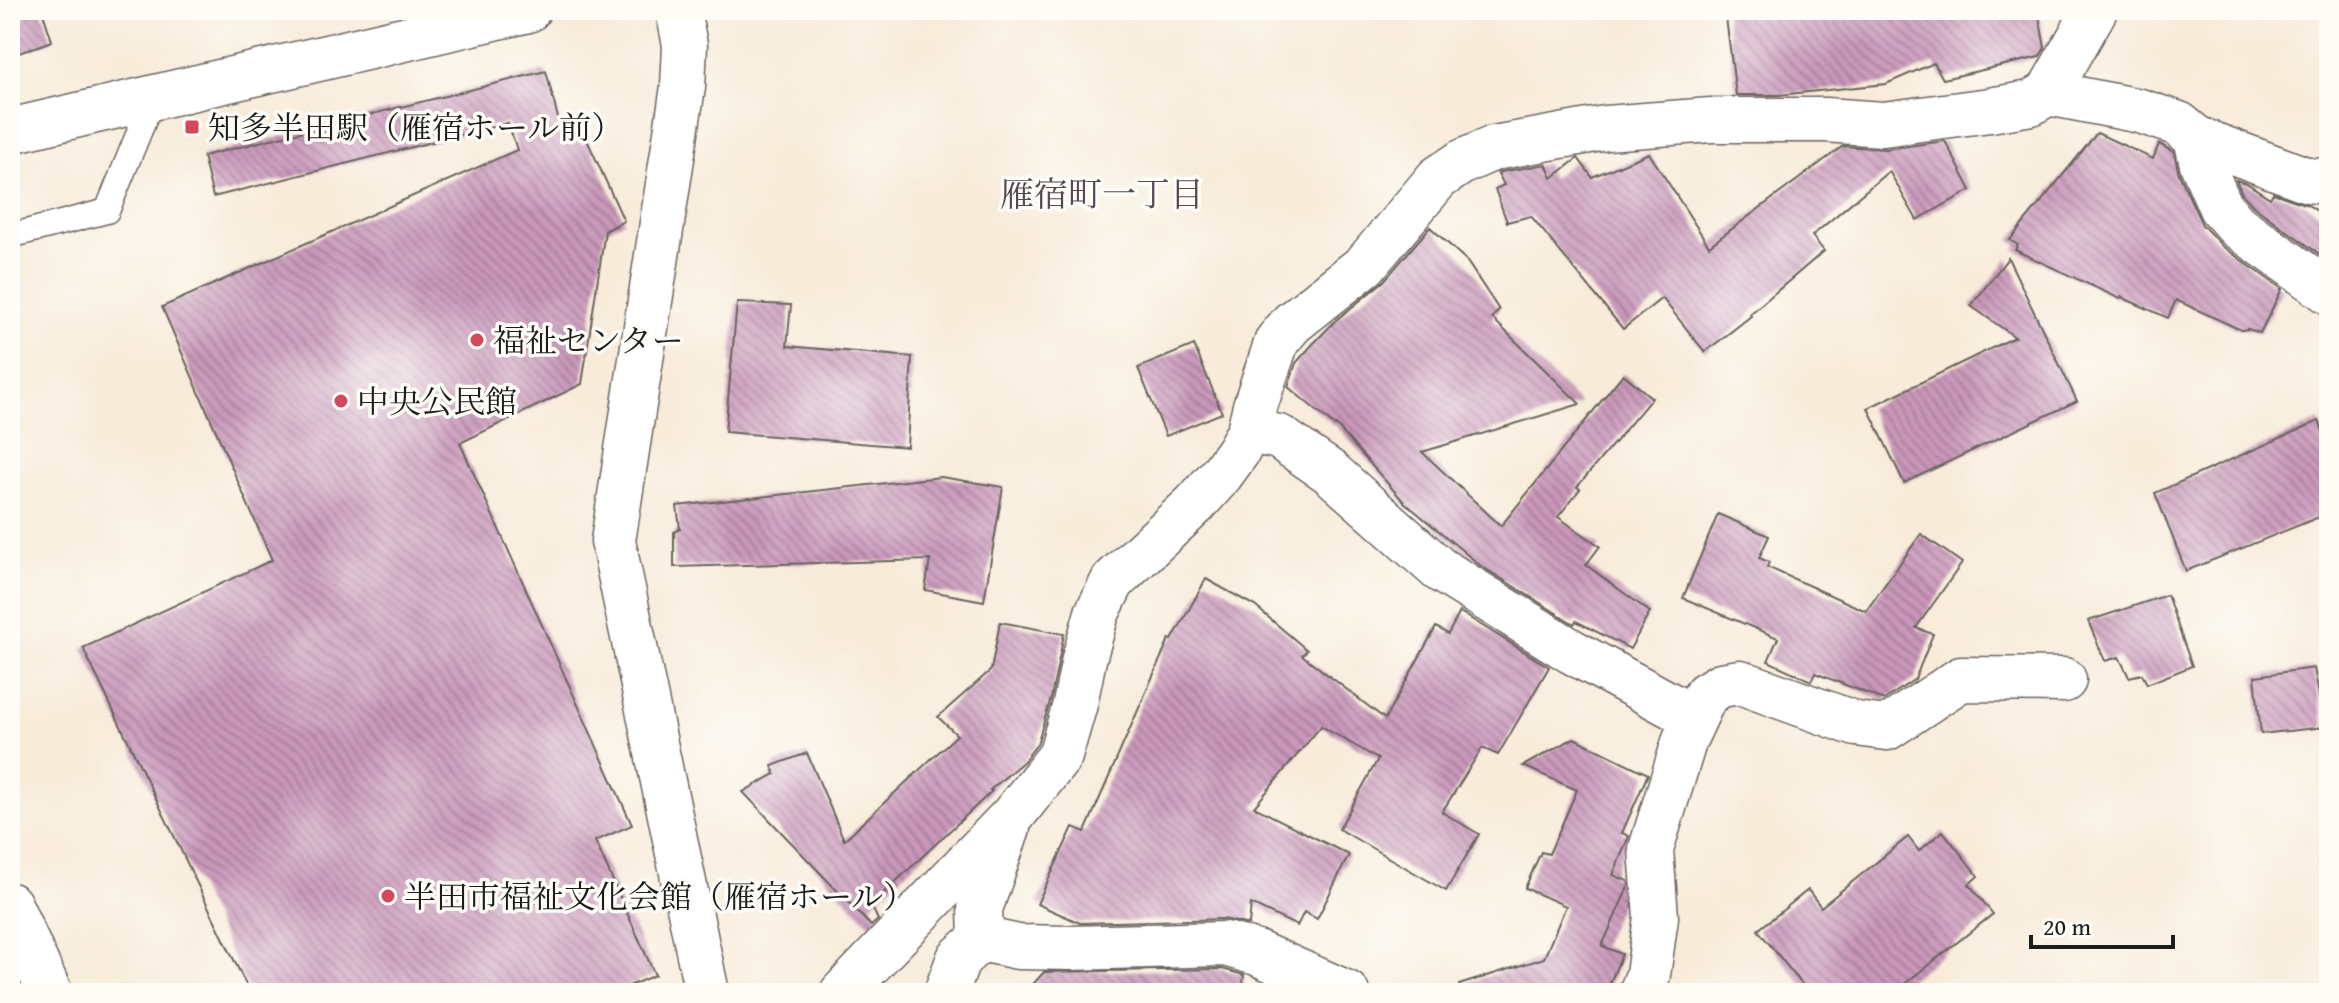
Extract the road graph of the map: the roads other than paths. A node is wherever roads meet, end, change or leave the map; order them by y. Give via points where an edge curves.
1 (528, 10) edge
2 (678, 10) edge
3 (2095, 10) edge
4 (2048, 93) junction
5 (153, 98) junction
6 (10, 131) edge
7 (2196, 138) junction
8 (2329, 182) edge
9 (10, 236) edge
10 (2329, 292) edge
11 (1249, 431) junction
12 (2064, 680) dead end
13 (1694, 718) junction
14 (1013, 815) junction
15 (10, 905) edge
16 (981, 939) junction
17 (50, 993) edge
18 (707, 993) edge
19 (842, 993) edge
20 (946, 993) edge
21 (1347, 993) edge
22 (1641, 993) edge

1 - 5 main road
2 - 18 main road via 685,45 683,87 613,541
3 - 4 main road
4 - 7 main road via 2140,111 2179,124
4 - 11 main road via 2031,103 1883,124 1711,120 1606,128 1494,148 1438,178 1365,265 1292,323 1277,341
5 - 6 main road
5 - 9 lane via 107,211
7 - 8 main road via 2308,180
7 - 10 main road via 2221,208 2237,226
11 - 13 main road via 1279,437 1330,472 1439,569 1571,651
11 - 14 main road via 1195,504 1113,581 1097,613 1060,756
12 - 13 main road via 1961,679 1887,728 1856,724 1740,682 1706,694
13 - 22 main road via 1651,849 1656,917
14 - 16 main road via 980,909
14 - 19 main road
15 - 17 main road
16 - 20 main road via 959,958
16 - 21 main road via 1018,947 1225,944

